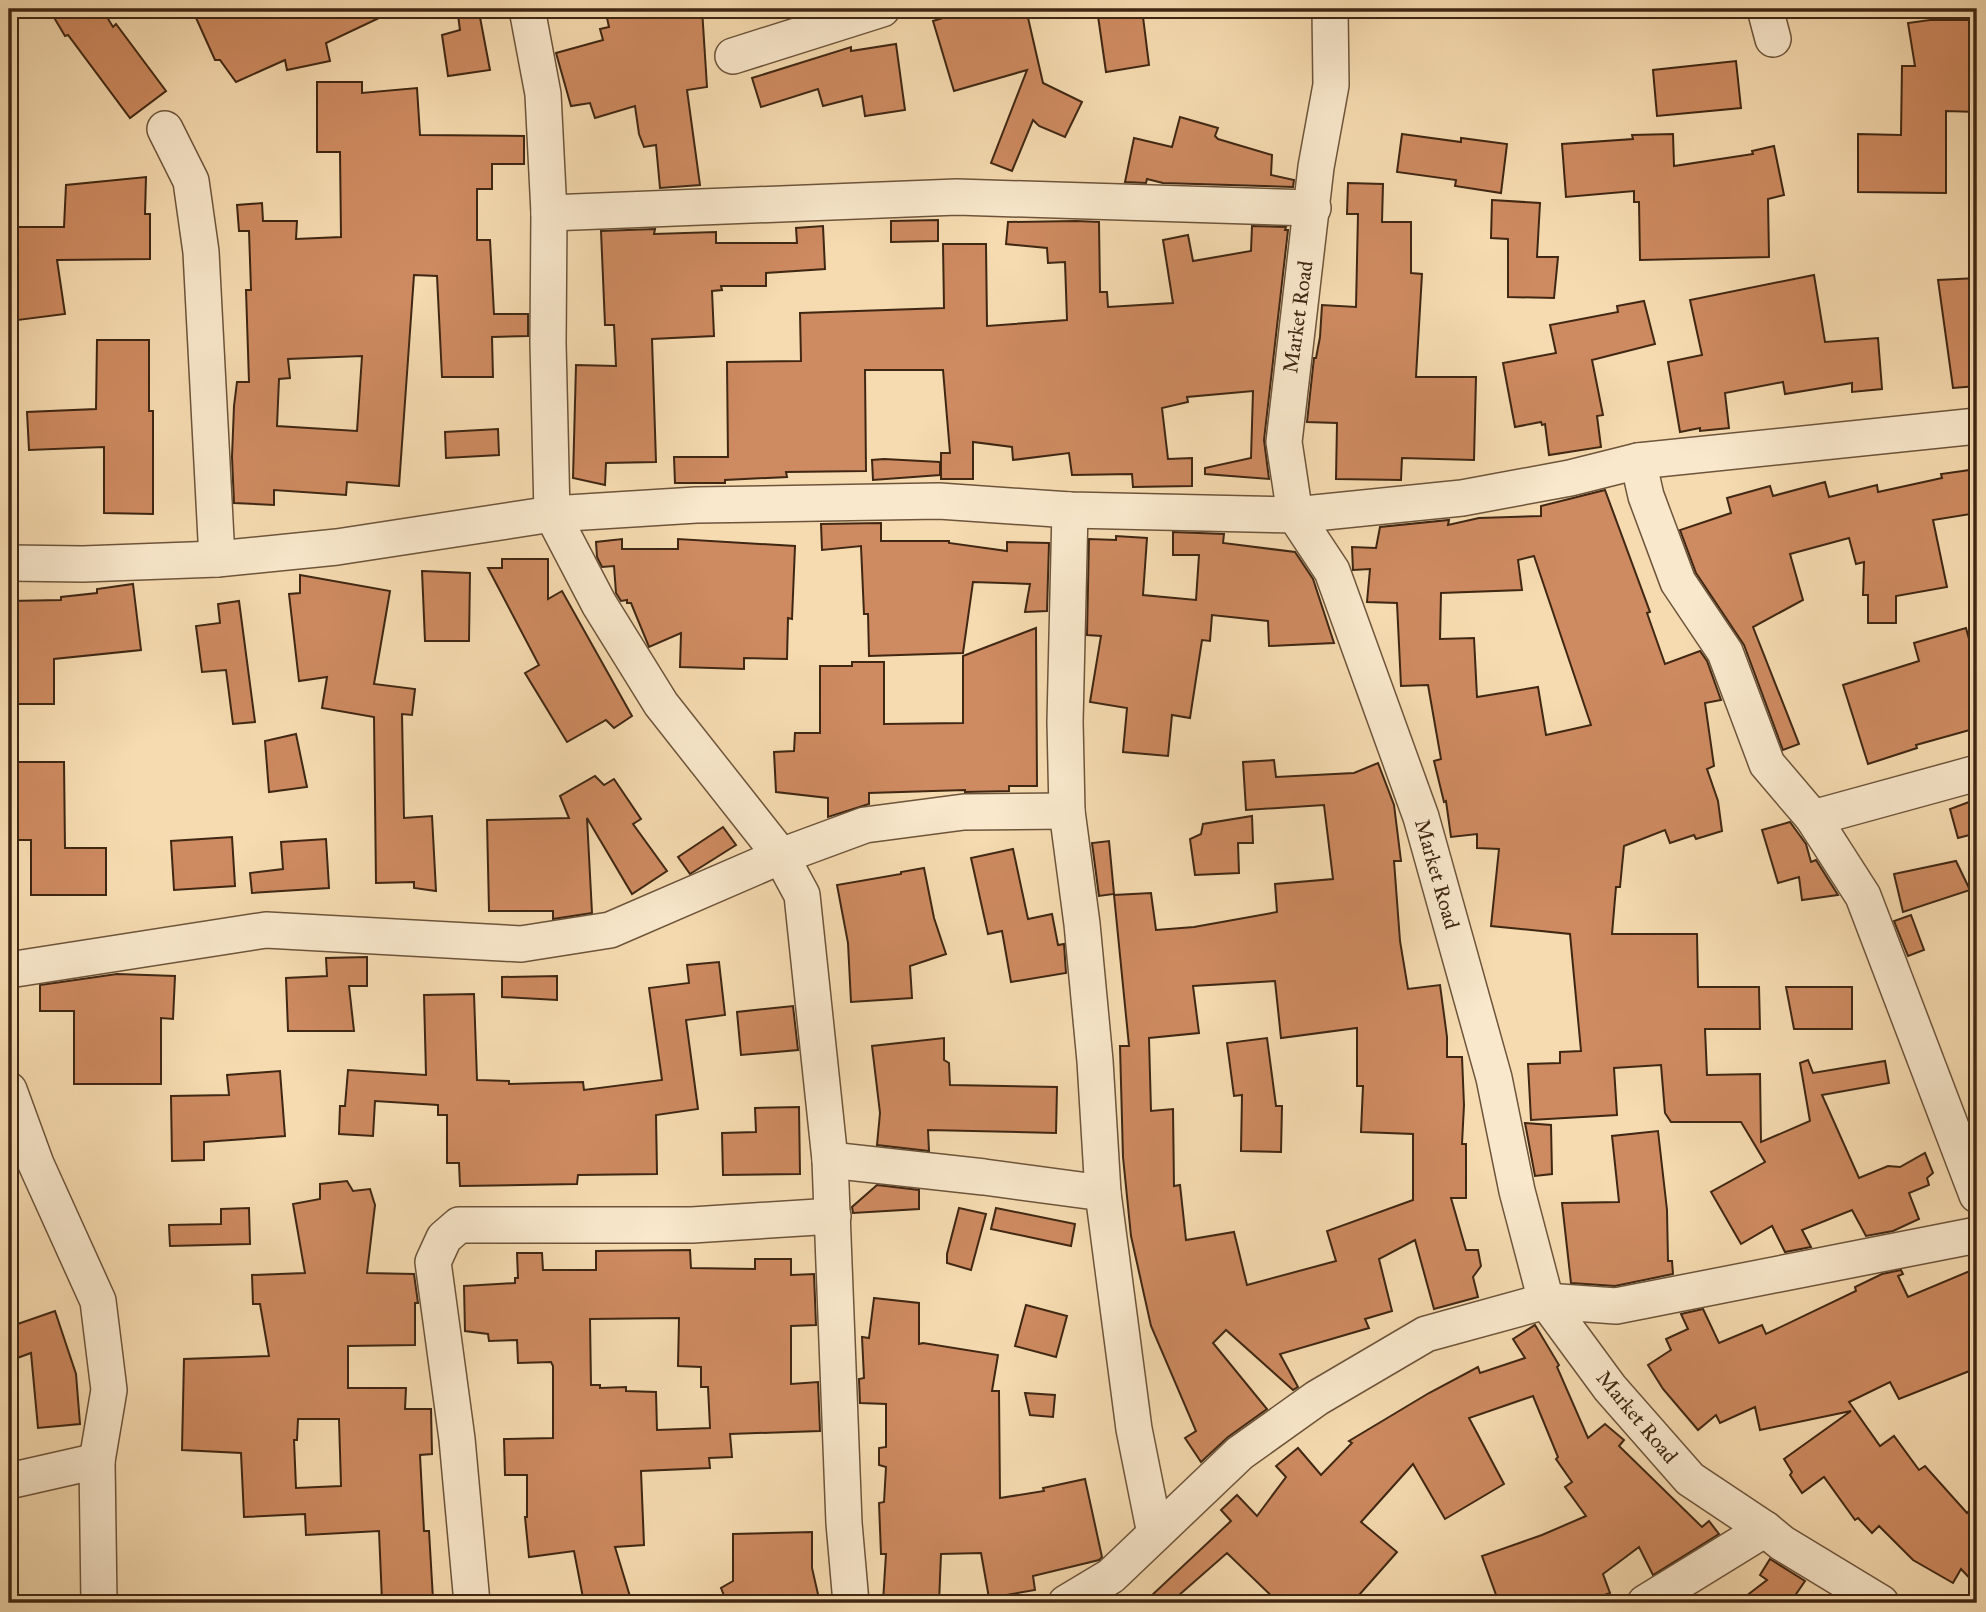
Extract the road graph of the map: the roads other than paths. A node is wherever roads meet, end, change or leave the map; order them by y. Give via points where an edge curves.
1 (527, 9) edge
2 (882, 9) edge
3 (1330, 9) edge
4 (733, 56) dead end
5 (165, 129) dead end
6 (1313, 208) junction
7 (550, 213) junction
8 (1977, 426) edge
9 (1638, 461) junction
10 (1070, 510) junction
11 (552, 514) junction
12 (1295, 515) junction
13 (217, 559) junction
14 (9, 563) edge
15 (1977, 774) edge
16 (1067, 811) junction
17 (1813, 818) junction
18 (781, 856) junction
19 (9, 970) edge
20 (9, 1090) edge
21 (1963, 1114) edge
22 (830, 1160) junction
23 (1103, 1193) junction
24 (1977, 1195) edge
25 (833, 1216) junction
26 (1977, 1235) edge
27 (1546, 1301) junction
28 (97, 1461) junction
29 (9, 1481) edge
30 (1765, 1529) junction
31 (1154, 1534) junction
32 (99, 1603) edge
33 (472, 1603) edge
34 (851, 1603) edge
35 (1066, 1603) edge
36 (1644, 1603) edge
37 (1881, 1603) edge

1 - 7 street via 543,94
2 - 4 street
3 - 6 street, Market Road via 1331,85
5 - 13 street via 191,181 201,252
6 - 7 street via 957,197
6 - 12 street, Market Road via 1284,442
7 - 11 street
8 - 9 street
9 - 12 street via 1462,498
9 - 17 street via 1678,582 1725,652 1767,764
10 - 11 street via 939,501 696,505
10 - 12 street
10 - 16 street
11 - 13 street via 337,547
11 - 18 street via 599,604 661,704
12 - 27 street, Market Road via 1332,571 1421,817 1494,1078
13 - 14 street
15 - 17 street
16 - 18 street via 964,812 865,825
16 - 23 street via 1085,952
17 - 21 street via 1863,896 1899,995
18 - 19 street via 610,930 521,944 266,930
18 - 22 street via 802,895
20 - 28 street via 36,1164 99,1301 109,1390
21 - 24 street
22 - 23 street
22 - 25 street
23 - 31 street via 1134,1429
25 - 33 street via 692,1225 459,1225 444,1238 433,1262 457,1438
25 - 34 street
26 - 27 street via 1616,1306
27 - 30 street, Market Road via 1610,1388 1690,1479
27 - 31 street via 1426,1334 1317,1398 1240,1453
28 - 29 street
28 - 32 street
30 - 36 street
30 - 37 street, Market Road
31 - 35 street via 1111,1576

